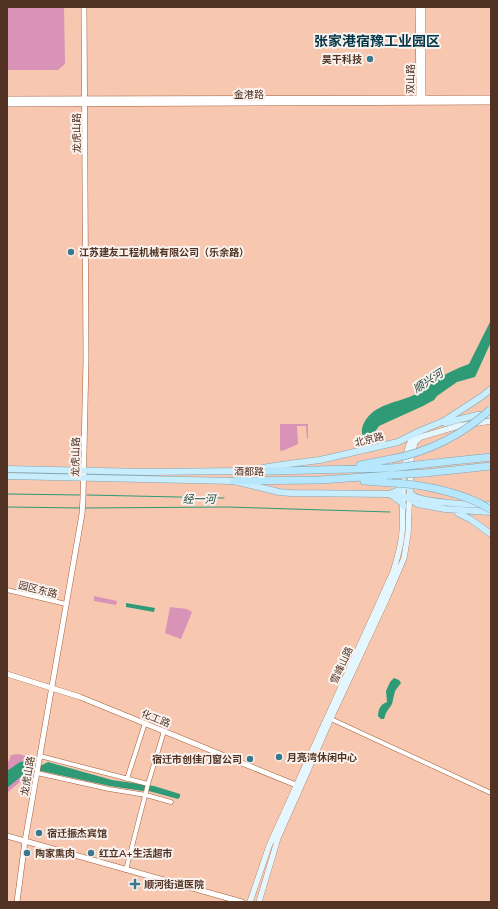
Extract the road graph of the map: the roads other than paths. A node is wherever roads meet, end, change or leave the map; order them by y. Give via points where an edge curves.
1 (84, 7) edge
2 (418, 7) edge
3 (423, 7) edge
4 (491, 98) edge
5 (7, 99) edge
6 (421, 100) junction
7 (85, 101) junction
8 (491, 102) edge
9 (7, 104) edge
10 (491, 389) edge
11 (491, 409) edge
12 (491, 415) edge
13 (491, 421) edge
14 (433, 426) junction
15 (420, 431) junction
16 (410, 441) junction
17 (398, 442) junction
18 (413, 448) junction
19 (491, 457) edge
20 (491, 466) edge
21 (7, 469) edge
22 (84, 470) junction
23 (327, 470) junction
24 (239, 472) junction
25 (7, 476) edge
26 (84, 478) junction
27 (392, 479) junction
28 (234, 481) junction
29 (406, 487) junction
30 (382, 494) junction
31 (406, 498) junction
32 (406, 507) junction
33 (445, 509) junction
34 (490, 509) edge
35 (491, 534) edge
36 (7, 590) edge
37 (66, 604) junction
38 (7, 674) edge
39 (52, 687) junction
40 (331, 719) junction
41 (145, 724) junction
42 (164, 731) junction
43 (40, 756) junction
44 (37, 773) junction
45 (127, 779) junction
46 (148, 784) junction
47 (296, 785) junction
48 (491, 793) edge
49 (146, 795) junction
50 (171, 802) dead end
51 (7, 836) edge
52 (24, 841) junction
53 (126, 870) junction
54 (17, 902) edge
55 (242, 902) edge
56 (250, 902) edge
57 (259, 902) edge

1 - 7 street, 龙虎山路
2 - 6 street, 双山路
3 - 6 street, 双山路
4 - 6 street, 金港路
5 - 7 street, 金港路
6 - 7 street, 金港路
6 - 8 street, 金港路
7 - 9 street, 金港路
7 - 22 street, 龙虎山路
10 - 14 main road, 北京路
11 - 23 highway, bridge via 468,428 444,442 416,453
12 - 14 main road
13 - 18 main road via 458,426 421,437
14 - 15 main road, 北京路
15 - 16 main road
15 - 17 main road, 北京路
16 - 17 main road
16 - 18 main road
16 - 29 main road, 雪峰山路 via 406,455
17 - 24 main road, 北京路 via 320,460
18 - 29 main road
19 - 23 highway, 酒都路, bridge via 391,468
20 - 27 highway, 酒都路, bridge
21 - 22 main road, 酒都路
22 - 24 main road, 酒都路
22 - 26 street, 龙虎山路
23 - 24 highway, 酒都路
25 - 26 main road, 酒都路
26 - 28 main road, 酒都路
26 - 37 street, 龙虎山路 via 82,514
27 - 28 highway, 酒都路
27 - 34 highway, bridge via 448,492
28 - 30 main road via 279,492
29 - 30 main road via 394,493
29 - 31 main road, 雪峰山路
29 - 34 main road via 415,497
30 - 31 main road
30 - 32 main road via 395,496
31 - 32 main road, 雪峰山路
31 - 33 main road via 418,504
32 - 40 main road, 雪峰山路 via 407,539 402,563
32 - 47 main road, 雪峰山路 via 393,572
33 - 34 main road
33 - 35 main road via 461,514
36 - 37 street, 园区东路
37 - 39 street, 龙虎山路
38 - 39 street, 化工路
39 - 41 street, 化工路
39 - 43 street, 龙虎山路
40 - 48 street
40 - 57 main road, 雪峰山路 via 278,838
41 - 42 street, 化工路
41 - 45 street
42 - 46 street
42 - 47 street, 化工路
43 - 44 street, 龙虎山路
43 - 45 street
44 - 49 street
44 - 52 street, 龙虎山路
45 - 46 street
46 - 49 street
47 - 56 main road, 雪峰山路 via 269,846
49 - 50 street
49 - 53 street
51 - 52 street
52 - 53 street
52 - 54 street, 龙虎山路
53 - 55 street

